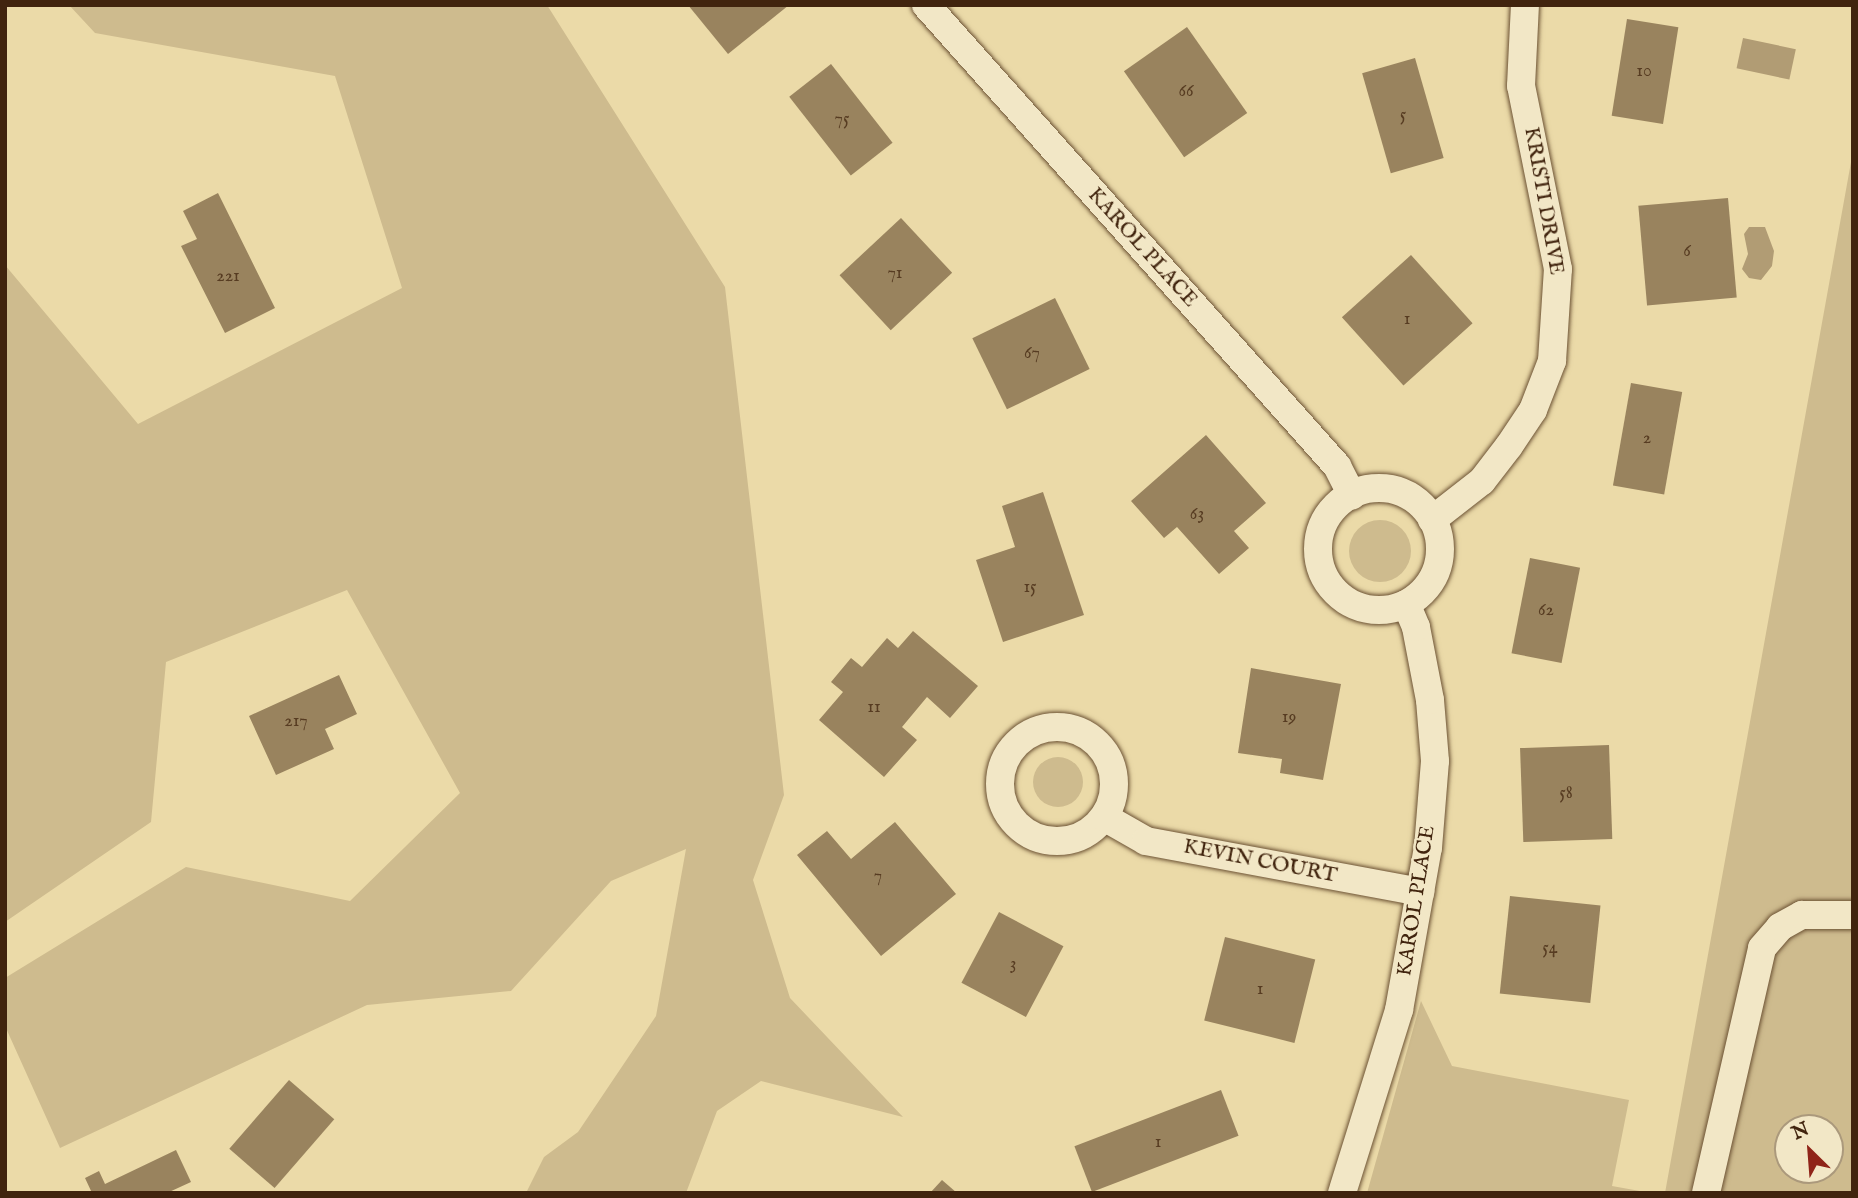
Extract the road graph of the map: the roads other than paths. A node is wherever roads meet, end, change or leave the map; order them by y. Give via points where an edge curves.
1 (926, 5) edge
2 (1525, 5) edge
3 (1352, 495) junction
4 (1432, 520) junction
5 (1406, 604) junction
6 (1104, 817) junction
7 (1420, 892) junction
8 (1853, 915) edge
9 (1342, 1193) edge
10 (1706, 1193) edge

1 - 3 street, KAROL PLACE via 1337,466
2 - 4 street, KRISTI DRIVE via 1521,86 1558,269 1552,361 1534,410 1509,446 1482,481
3 - 4 street via 1370,489 1406,495
3 - 5 street via 1326,519 1317,553 1321,570 1347,601 1387,610
4 - 5 street via 1439,558 1433,577
5 - 7 street, KAROL PLACE via 1416,627 1435,761
6 - 6 street via 1115,782 1102,747 1088,735 1054,726 1021,739 1009,752 1000,790 1005,809 1024,830 1052,841 1072,839 1090,831
6 - 7 street, KEVIN COURT via 1146,841
7 - 9 street, KAROL PLACE via 1399,1010
8 - 10 street via 1802,915 1780,927 1762,948

